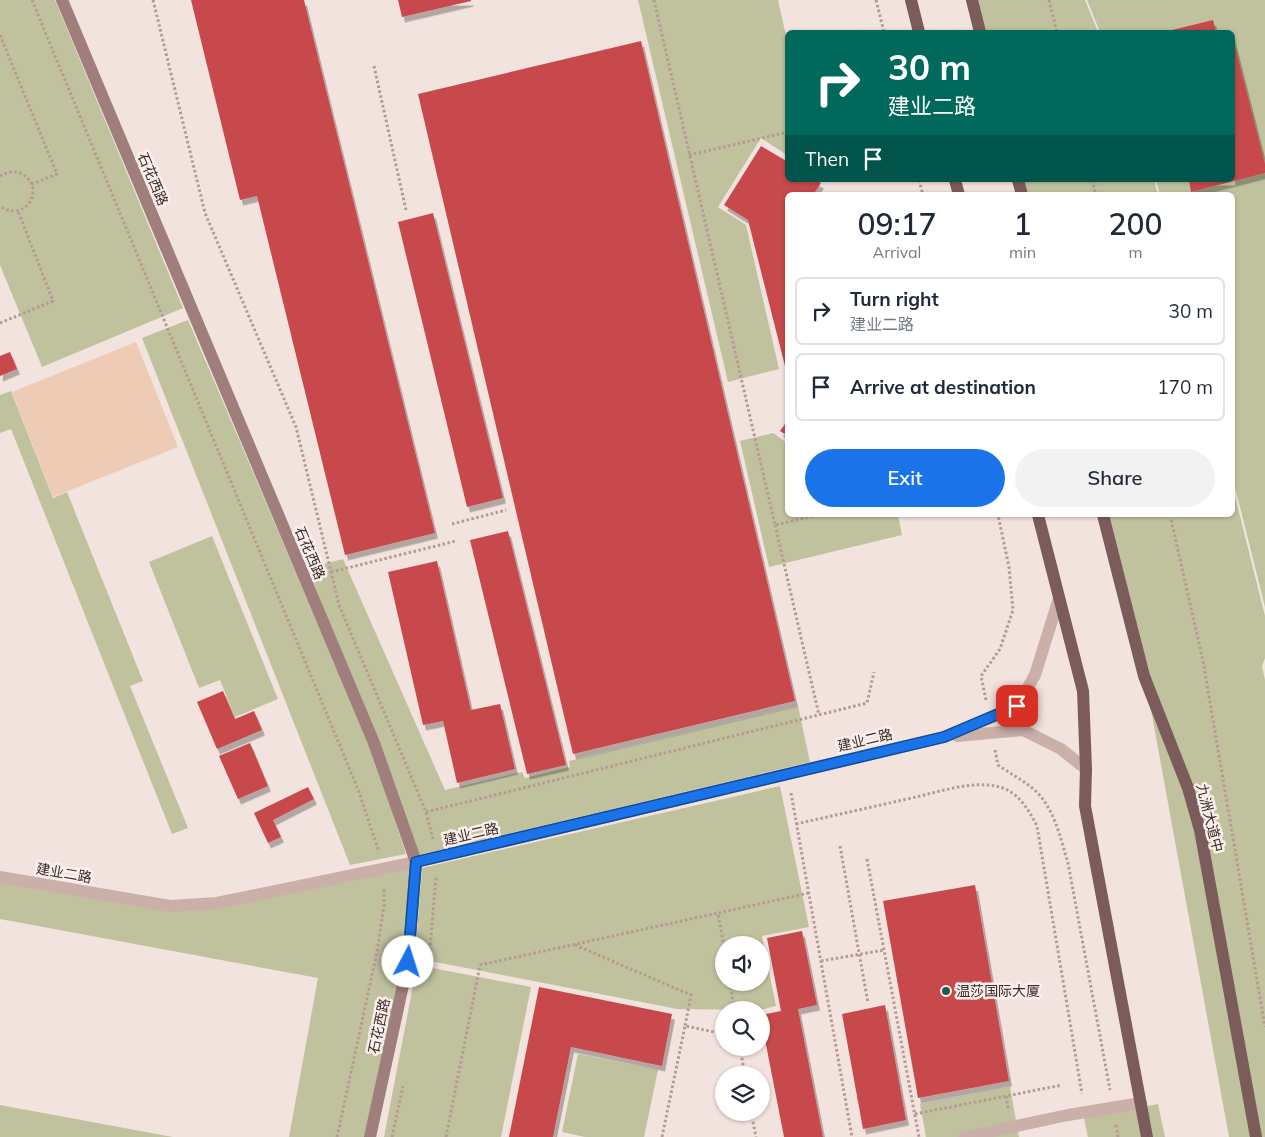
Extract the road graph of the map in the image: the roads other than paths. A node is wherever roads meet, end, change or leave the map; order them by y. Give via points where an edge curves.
1 (62, 0) edge
2 (911, 0) edge
3 (972, 0) edge
4 (918, 30) edge
5 (980, 30) edge
6 (1039, 517) edge
7 (1104, 517) edge
8 (1059, 598) junction
9 (944, 737) junction
10 (1086, 769) junction
11 (416, 862) junction
12 (0, 877) edge
13 (1141, 1103) junction
14 (370, 1137) edge
15 (964, 1137) edge
16 (1147, 1137) edge
17 (1256, 1137) edge

1 - 11 main road, 石花西路 via 374,743
2 - 4 main road
3 - 5 main road
6 - 8 main road
7 - 17 main road, 九洲大道中 via 1144,676 1188,788 1200,830
8 - 9 street, 建业二路 via 1035,675 1017,706
8 - 10 main road via 1083,691
9 - 10 street, 建业二路 via 1023,730 1061,749
9 - 11 street, 建业二路
10 - 13 main road via 1085,806
11 - 12 street, 建业二路 via 217,903 170,906
11 - 14 main road, 石花西路 via 408,962
13 - 15 street
13 - 16 main road

